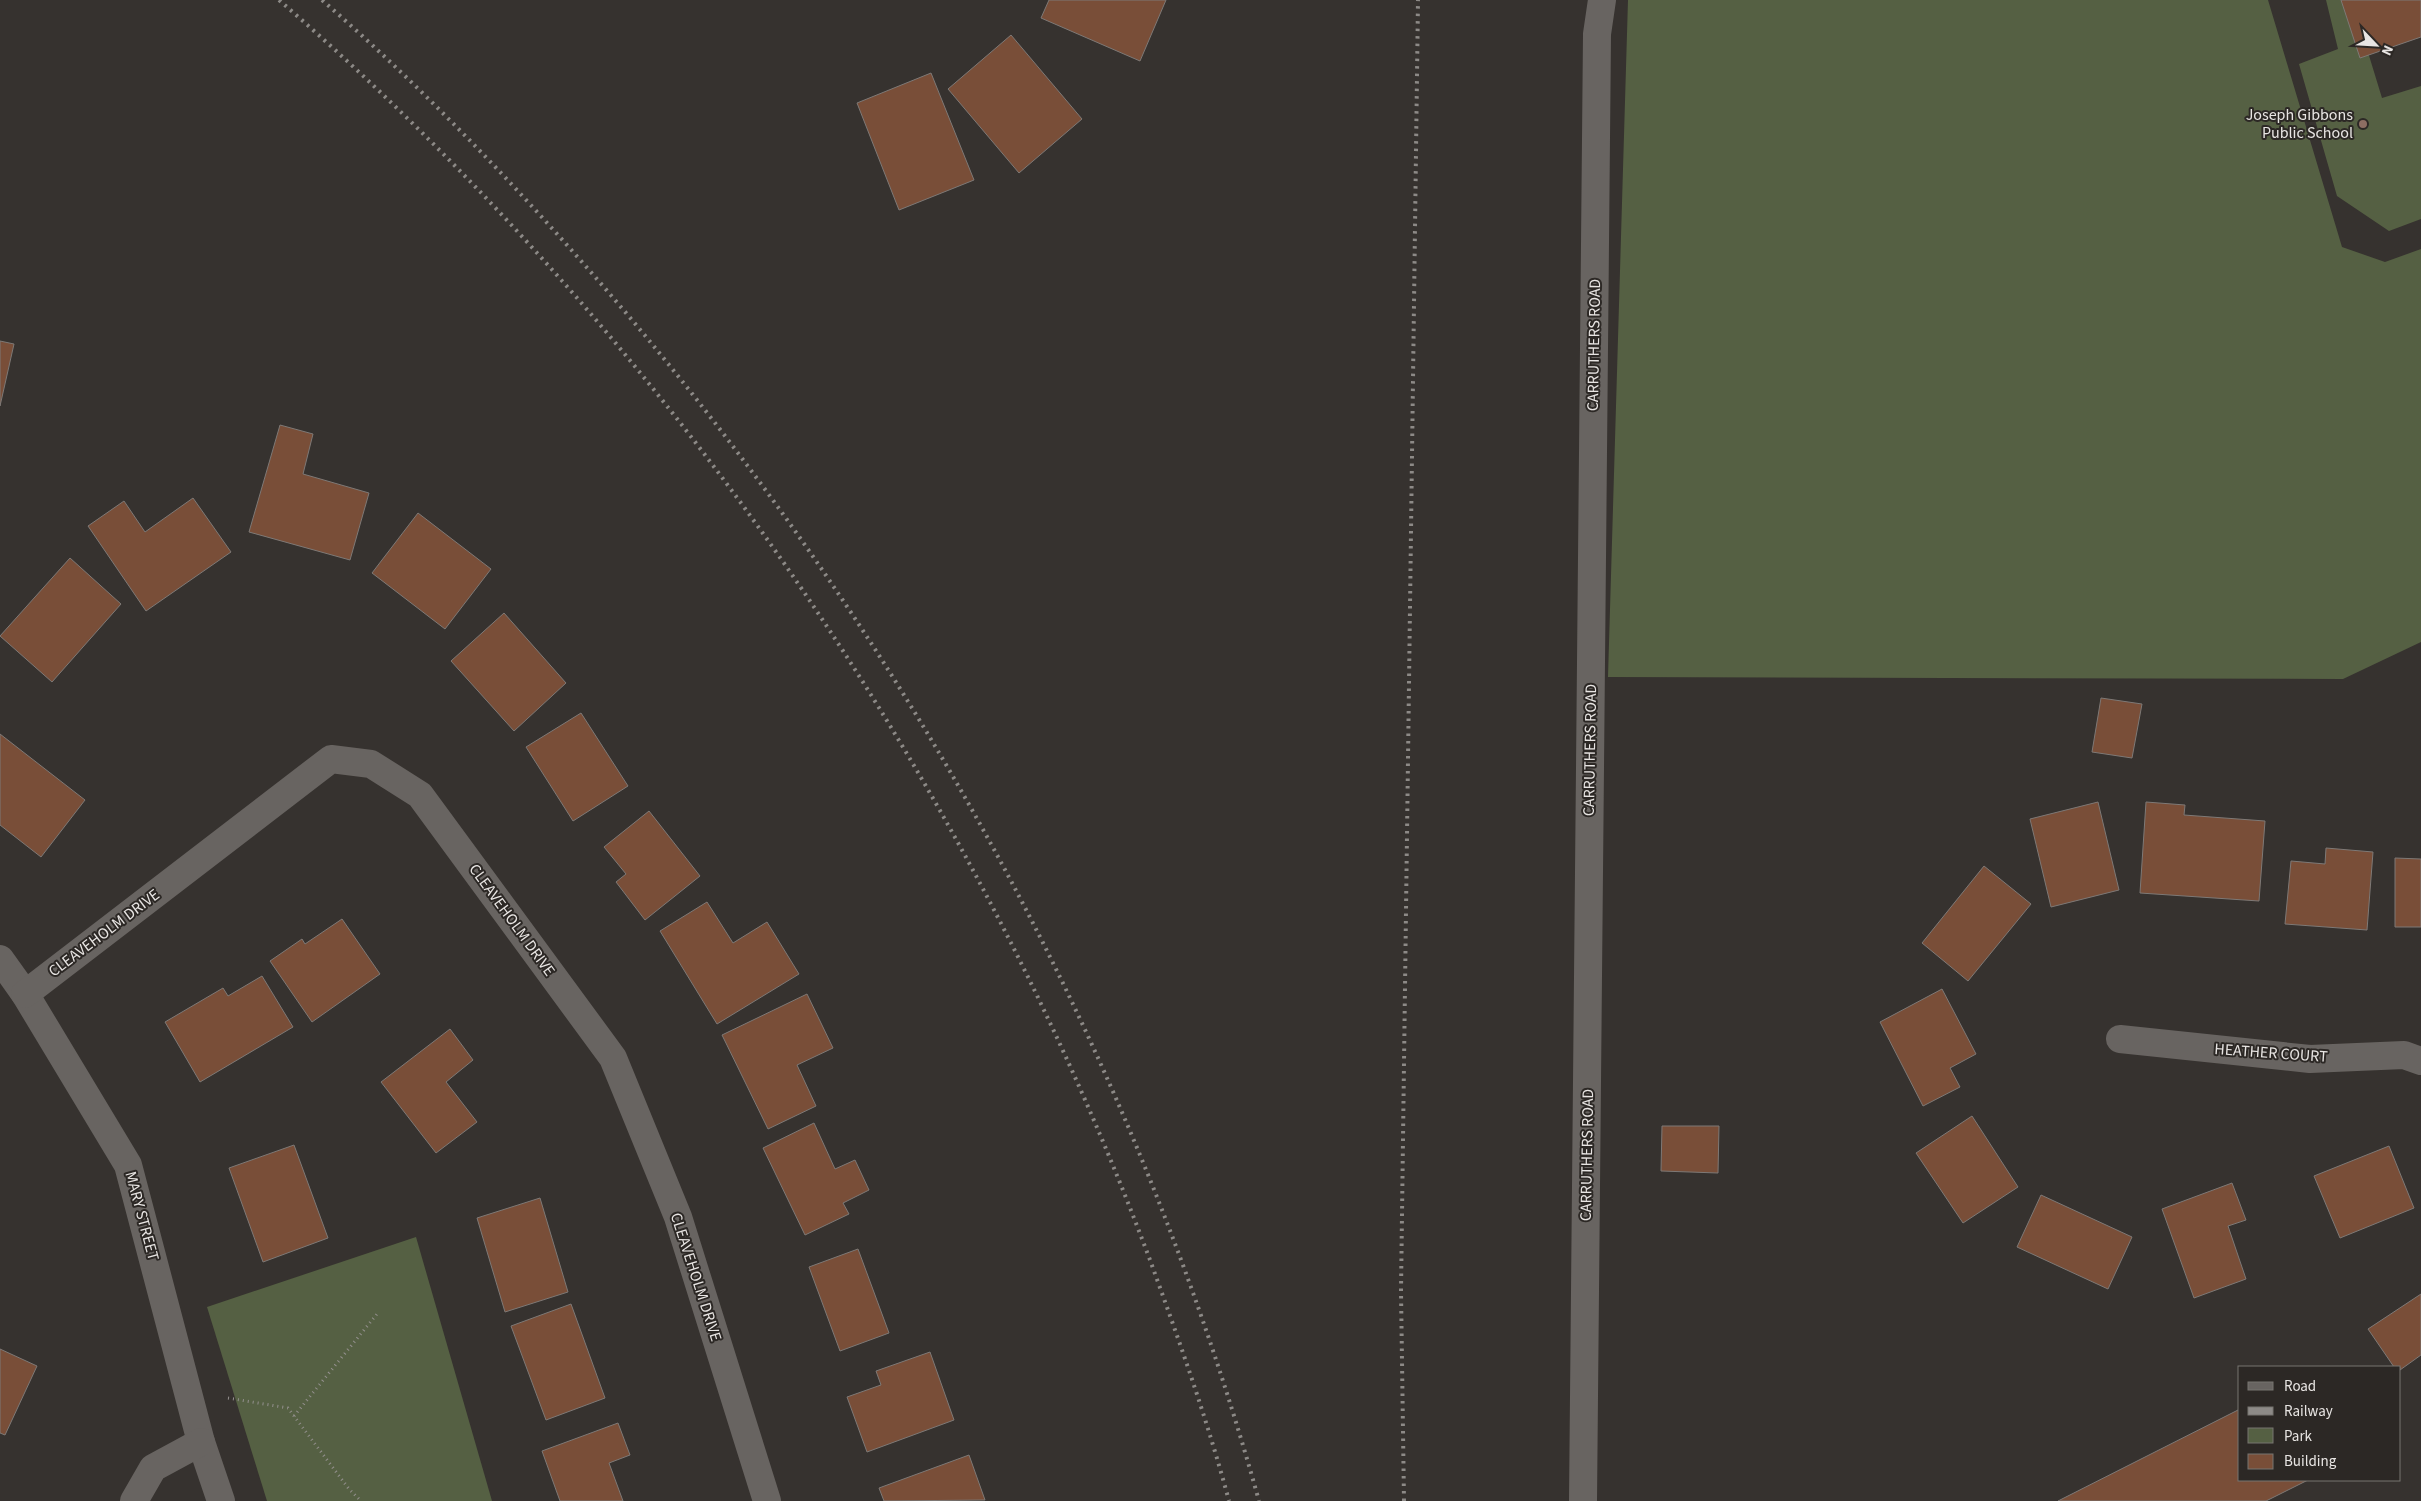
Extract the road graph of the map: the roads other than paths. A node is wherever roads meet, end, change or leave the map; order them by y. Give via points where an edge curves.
1 (1602, 0) edge
2 (0, 960) edge
3 (25, 994) junction
4 (2120, 1039) dead end
5 (2421, 1061) edge
6 (201, 1442) junction
7 (134, 1501) edge
8 (221, 1501) edge
9 (767, 1501) edge
10 (1583, 1501) edge

1 - 10 street, CARRUTHERS ROAD via 1597,34
2 - 3 street, MARY STREET
3 - 6 street, MARY STREET via 128,1165
3 - 9 street, CLEAVEHOLM DRIVE via 331,759 371,764 420,795 613,1058 678,1217
4 - 5 street, HEATHER COURT via 2310,1059 2404,1055
6 - 7 street via 153,1468
6 - 8 street, MARY STREET

